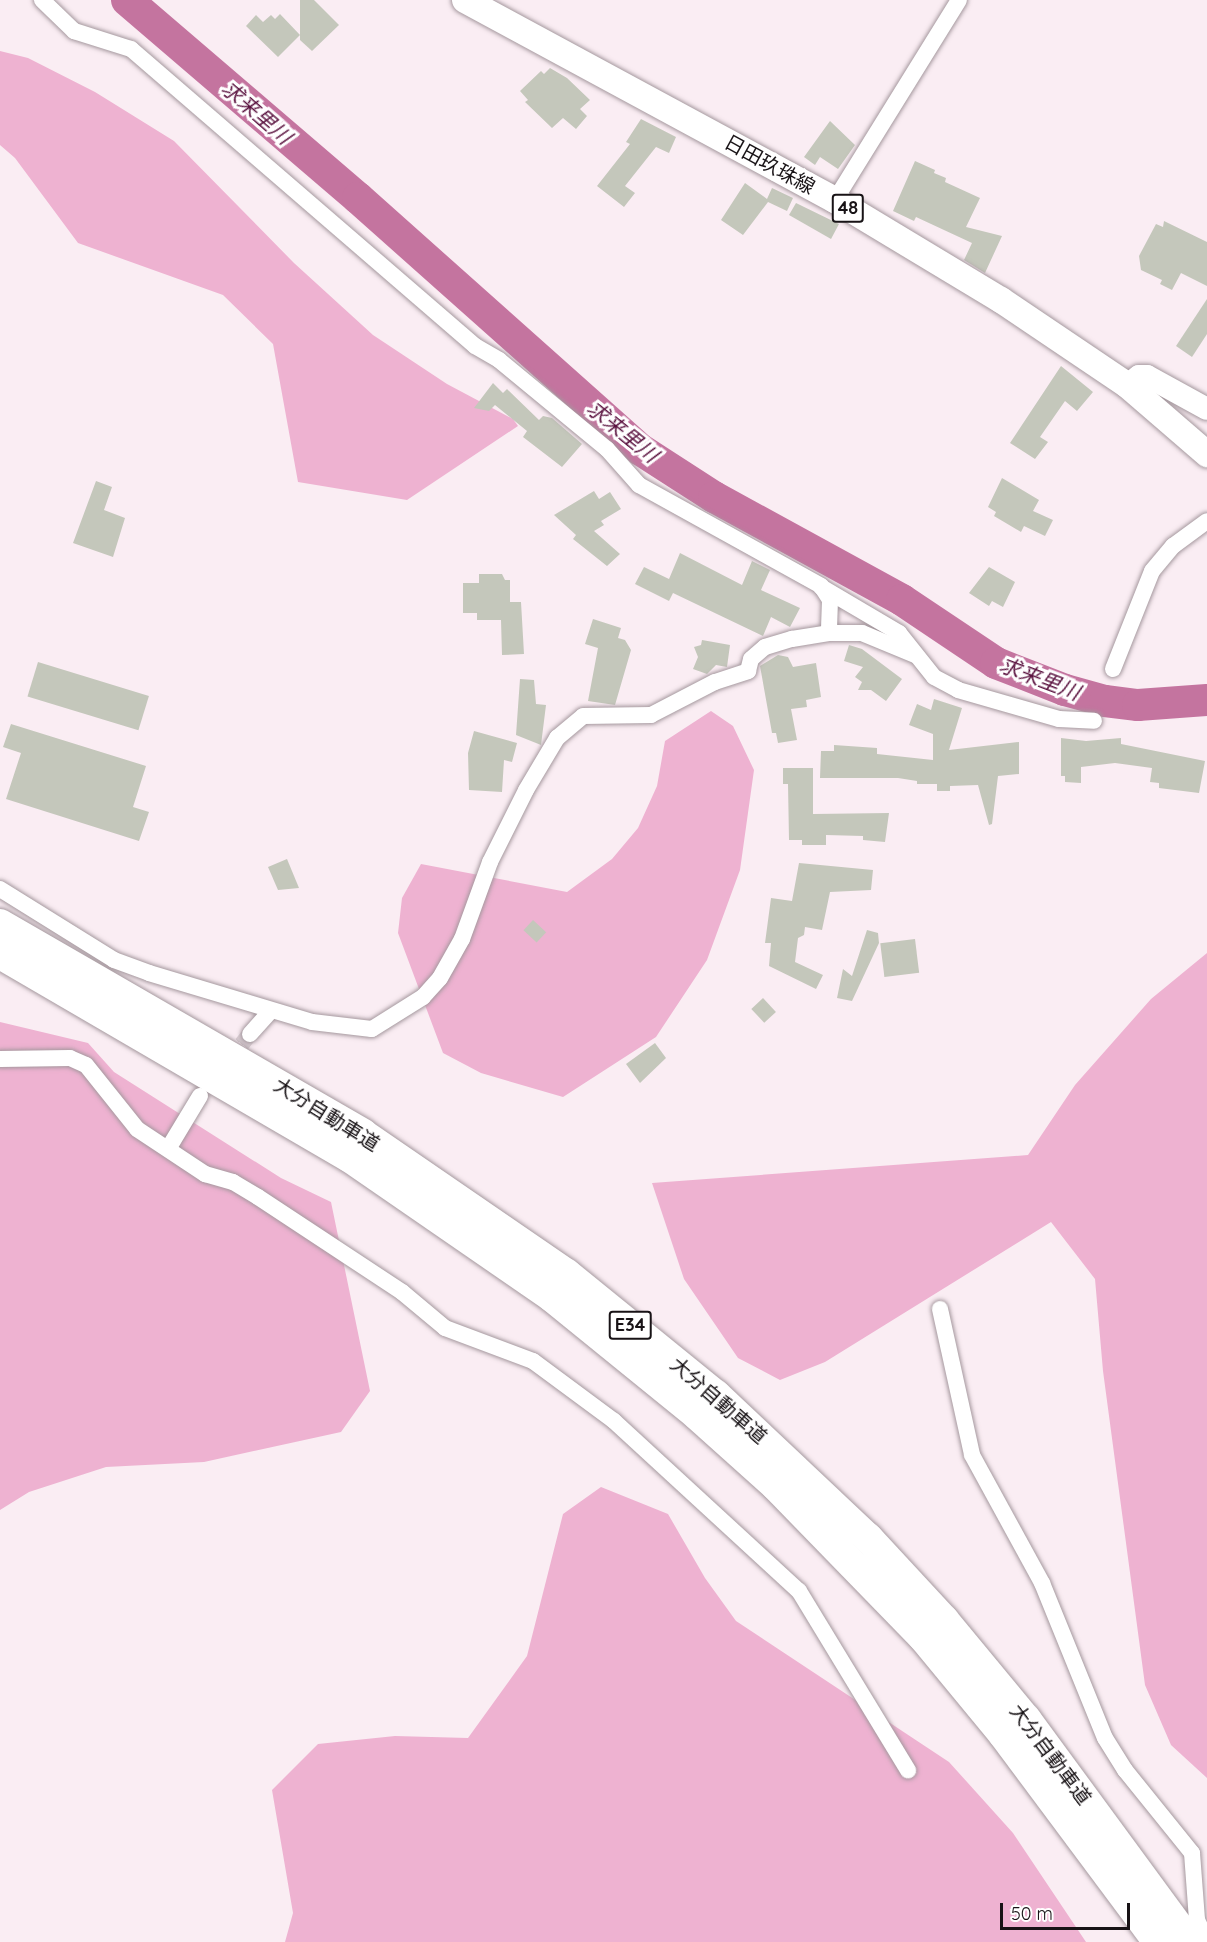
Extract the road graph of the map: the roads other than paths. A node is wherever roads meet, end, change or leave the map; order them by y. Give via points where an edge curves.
1 (42, 0) edge
2 (465, 0) edge
3 (959, 0) edge
4 (835, 200) junction
5 (1126, 385) junction
6 (1207, 409) edge
7 (1207, 454) edge
8 (1207, 521) edge
9 (821, 586) junction
10 (829, 633) junction
11 (915, 655) junction
12 (1113, 669) dead end
13 (1094, 721) dead end
14 (0, 889) edge
15 (0, 924) edge
16 (0, 954) edge
17 (271, 1011) junction
18 (250, 1034) tunnel mouth
19 (0, 1059) edge
20 (200, 1096) dead end
21 (168, 1149) junction
22 (940, 1309) dead end
23 (908, 1770) dead end
24 (1128, 1875) junction
25 (1207, 1941) edge
26 (1158, 1942) edge
27 (1190, 1942) edge

1 - 9 street via 74,31 131,49 475,346 499,360 608,449 639,485
2 - 4 main road, 日田玖珠線 / 48
3 - 4 street
4 - 5 main road, 日田玖珠線 / 48 via 1001,300
5 - 6 main road via 1139,376 1148,376
5 - 7 main road, 日田玖珠線 / 48
8 - 12 street via 1173,546 1152,572
9 - 10 street via 830,600
9 - 11 street via 899,633
10 - 11 street via 862,633
10 - 17 street via 765,647 751,659 748,671 715,682 651,715 583,716 557,738 490,862 462,939 441,978 423,997 372,1029 312,1022
11 - 13 street via 934,677 958,690 1059,719
14 - 17 street via 114,960
15 - 24 highway, 大分自動車道 / E34 via 363,1134 567,1274 716,1395 860,1530 944,1620 1026,1719
16 - 24 highway, 大分自動車道 / E34 via 349,1157 552,1297 697,1414 776,1486 923,1637
17 - 18 street
19 - 21 street via 70,1058 87,1065 137,1130
20 - 21 street
21 - 23 street via 205,1174 233,1182 258,1197 402,1292 445,1328 533,1362 614,1421 799,1592
22 - 25 street via 972,1455 1042,1583 1105,1738 1125,1770 1192,1852 1197,1920
24 - 26 highway, 大分自動車道 / E34
24 - 27 highway, 大分自動車道 / E34

